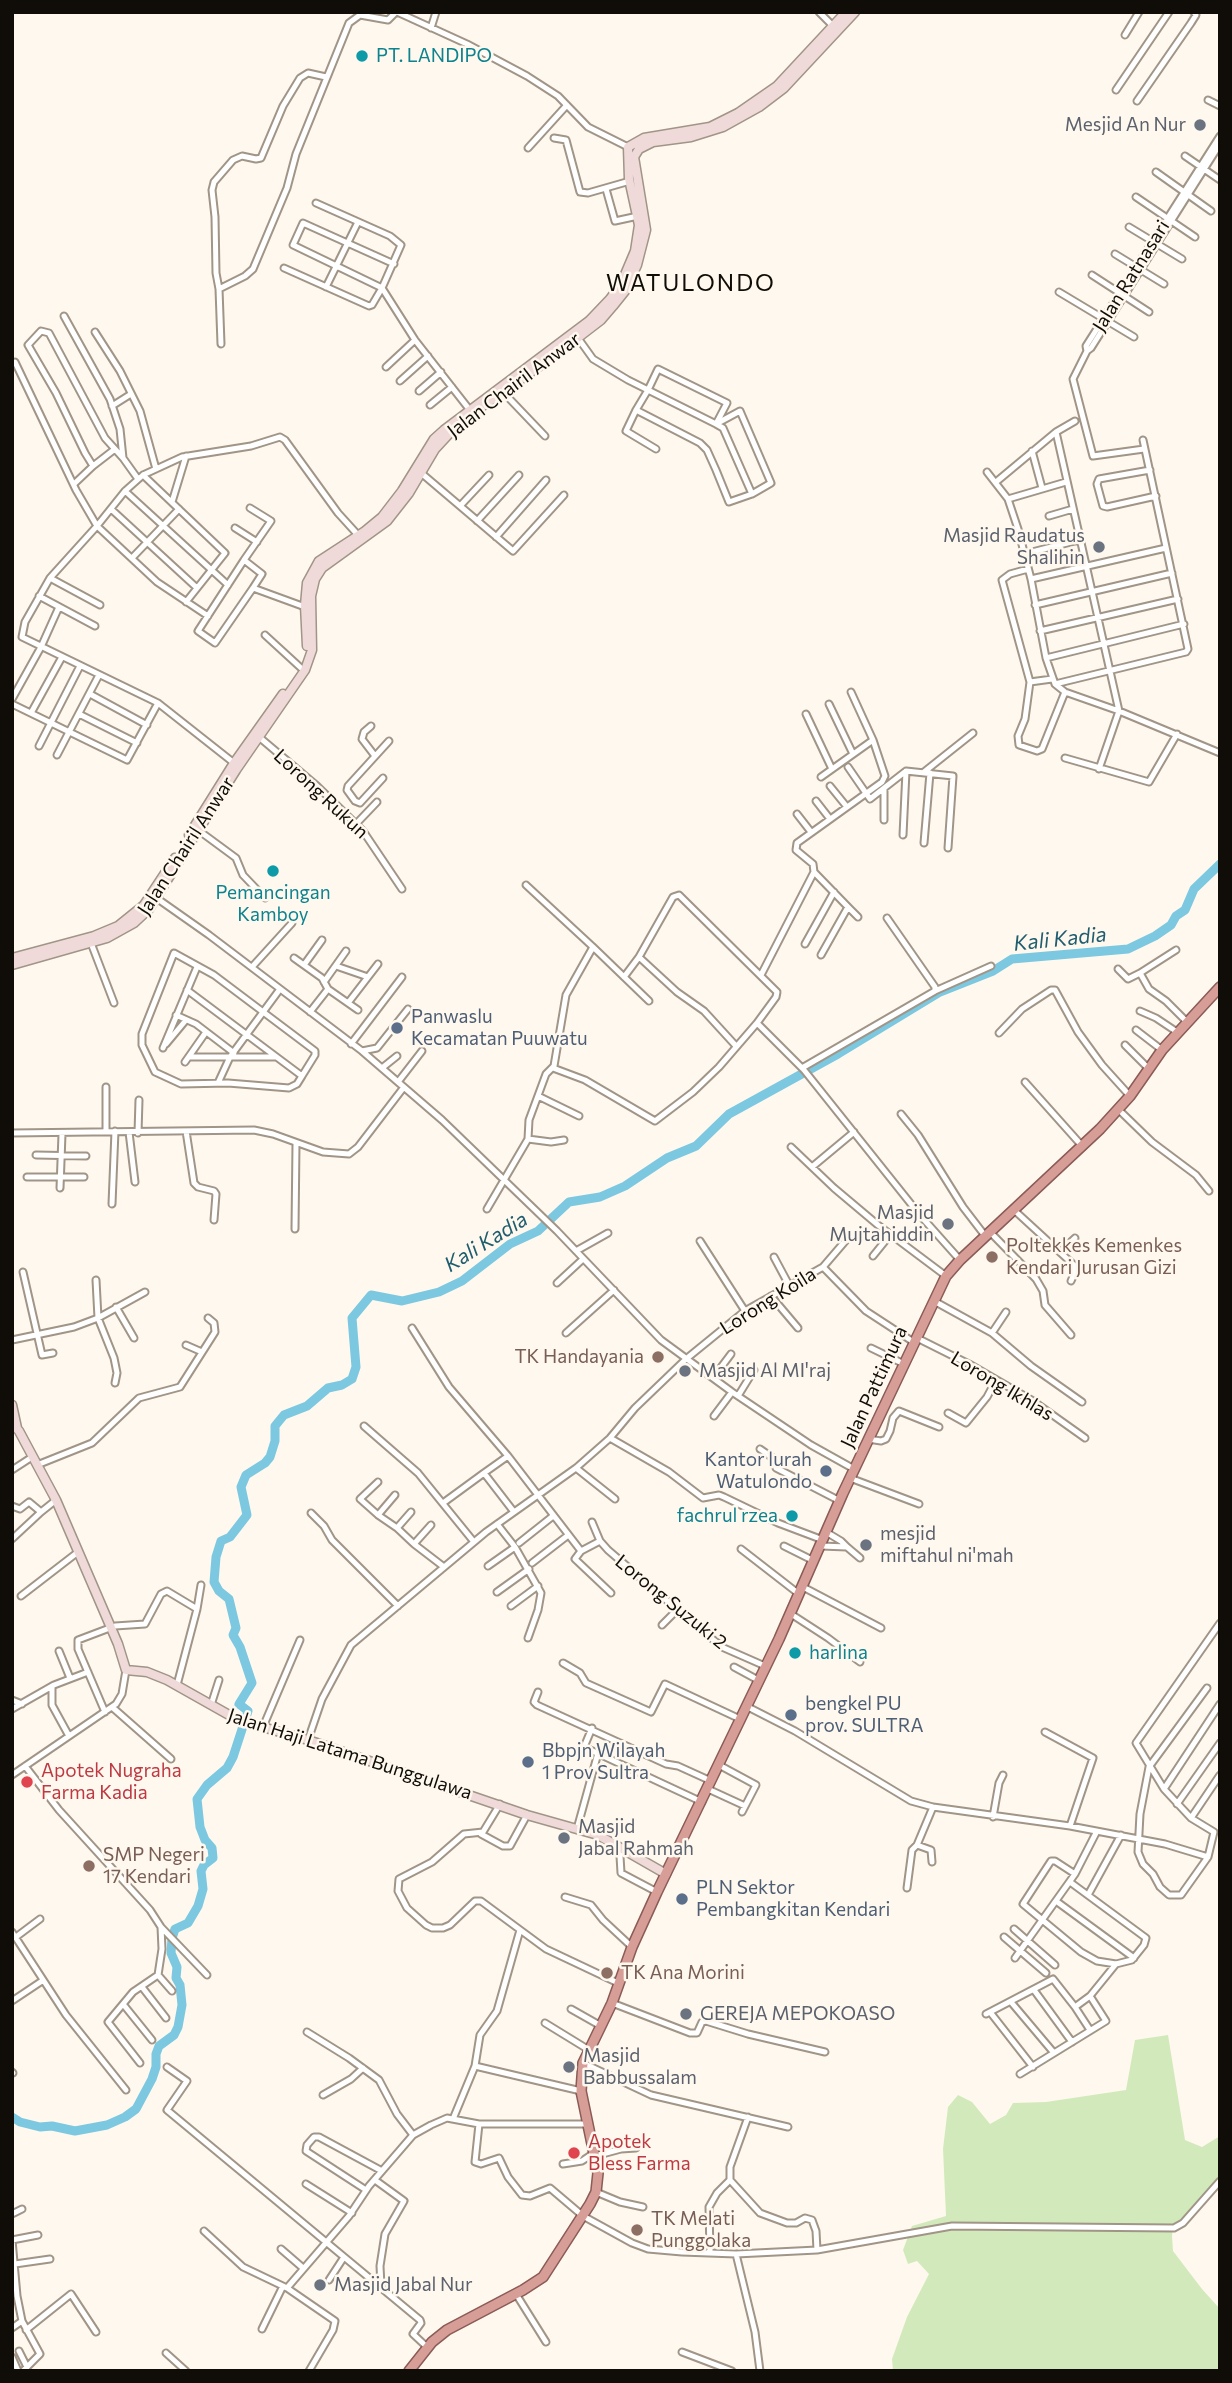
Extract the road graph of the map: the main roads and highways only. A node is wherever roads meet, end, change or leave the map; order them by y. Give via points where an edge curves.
1 (846, 12) edge
2 (855, 12) edge
3 (632, 150) junction
4 (472, 409) junction
5 (267, 721) junction
6 (154, 897) junction
7 (12, 958) edge
8 (12, 965) edge
9 (1220, 988) edge
10 (14, 1418) edge
11 (666, 1874) junction
12 (409, 2371) edge

1 - 3 main road via 777,86 738,113 710,127 654,136
2 - 3 main road via 784,88 759,107 723,127
3 - 4 main road, Jalan Chairil Anwar via 630,181 638,216 635,251 624,278 589,321
3 - 4 main road, Jalan Chairil Anwar via 646,230 625,291 578,338
4 - 5 main road, Jalan Chairil Anwar via 444,437 383,525 318,573 311,596 312,655
4 - 5 main road, Jalan Chairil Anwar via 435,439 382,517 315,566 307,583 307,650 301,668
5 - 6 main road, Jalan Chairil Anwar
5 - 6 main road, Jalan Chairil Anwar via 233,763
6 - 7 main road, Jalan Chairil Anwar via 108,931
6 - 8 main road, Jalan Chairil Anwar via 134,923 118,934
9 - 11 highway, Jalan Pattimura via 1161,1050 1119,1110 946,1276
10 - 11 main road, Jalan Haji Latama Bunggulawa via 56,1500 126,1670 147,1672 177,1685 243,1721 597,1835
11 - 12 highway, Jalan Pattimura via 583,2063 581,2091 598,2173 596,2192 543,2277 447,2330

